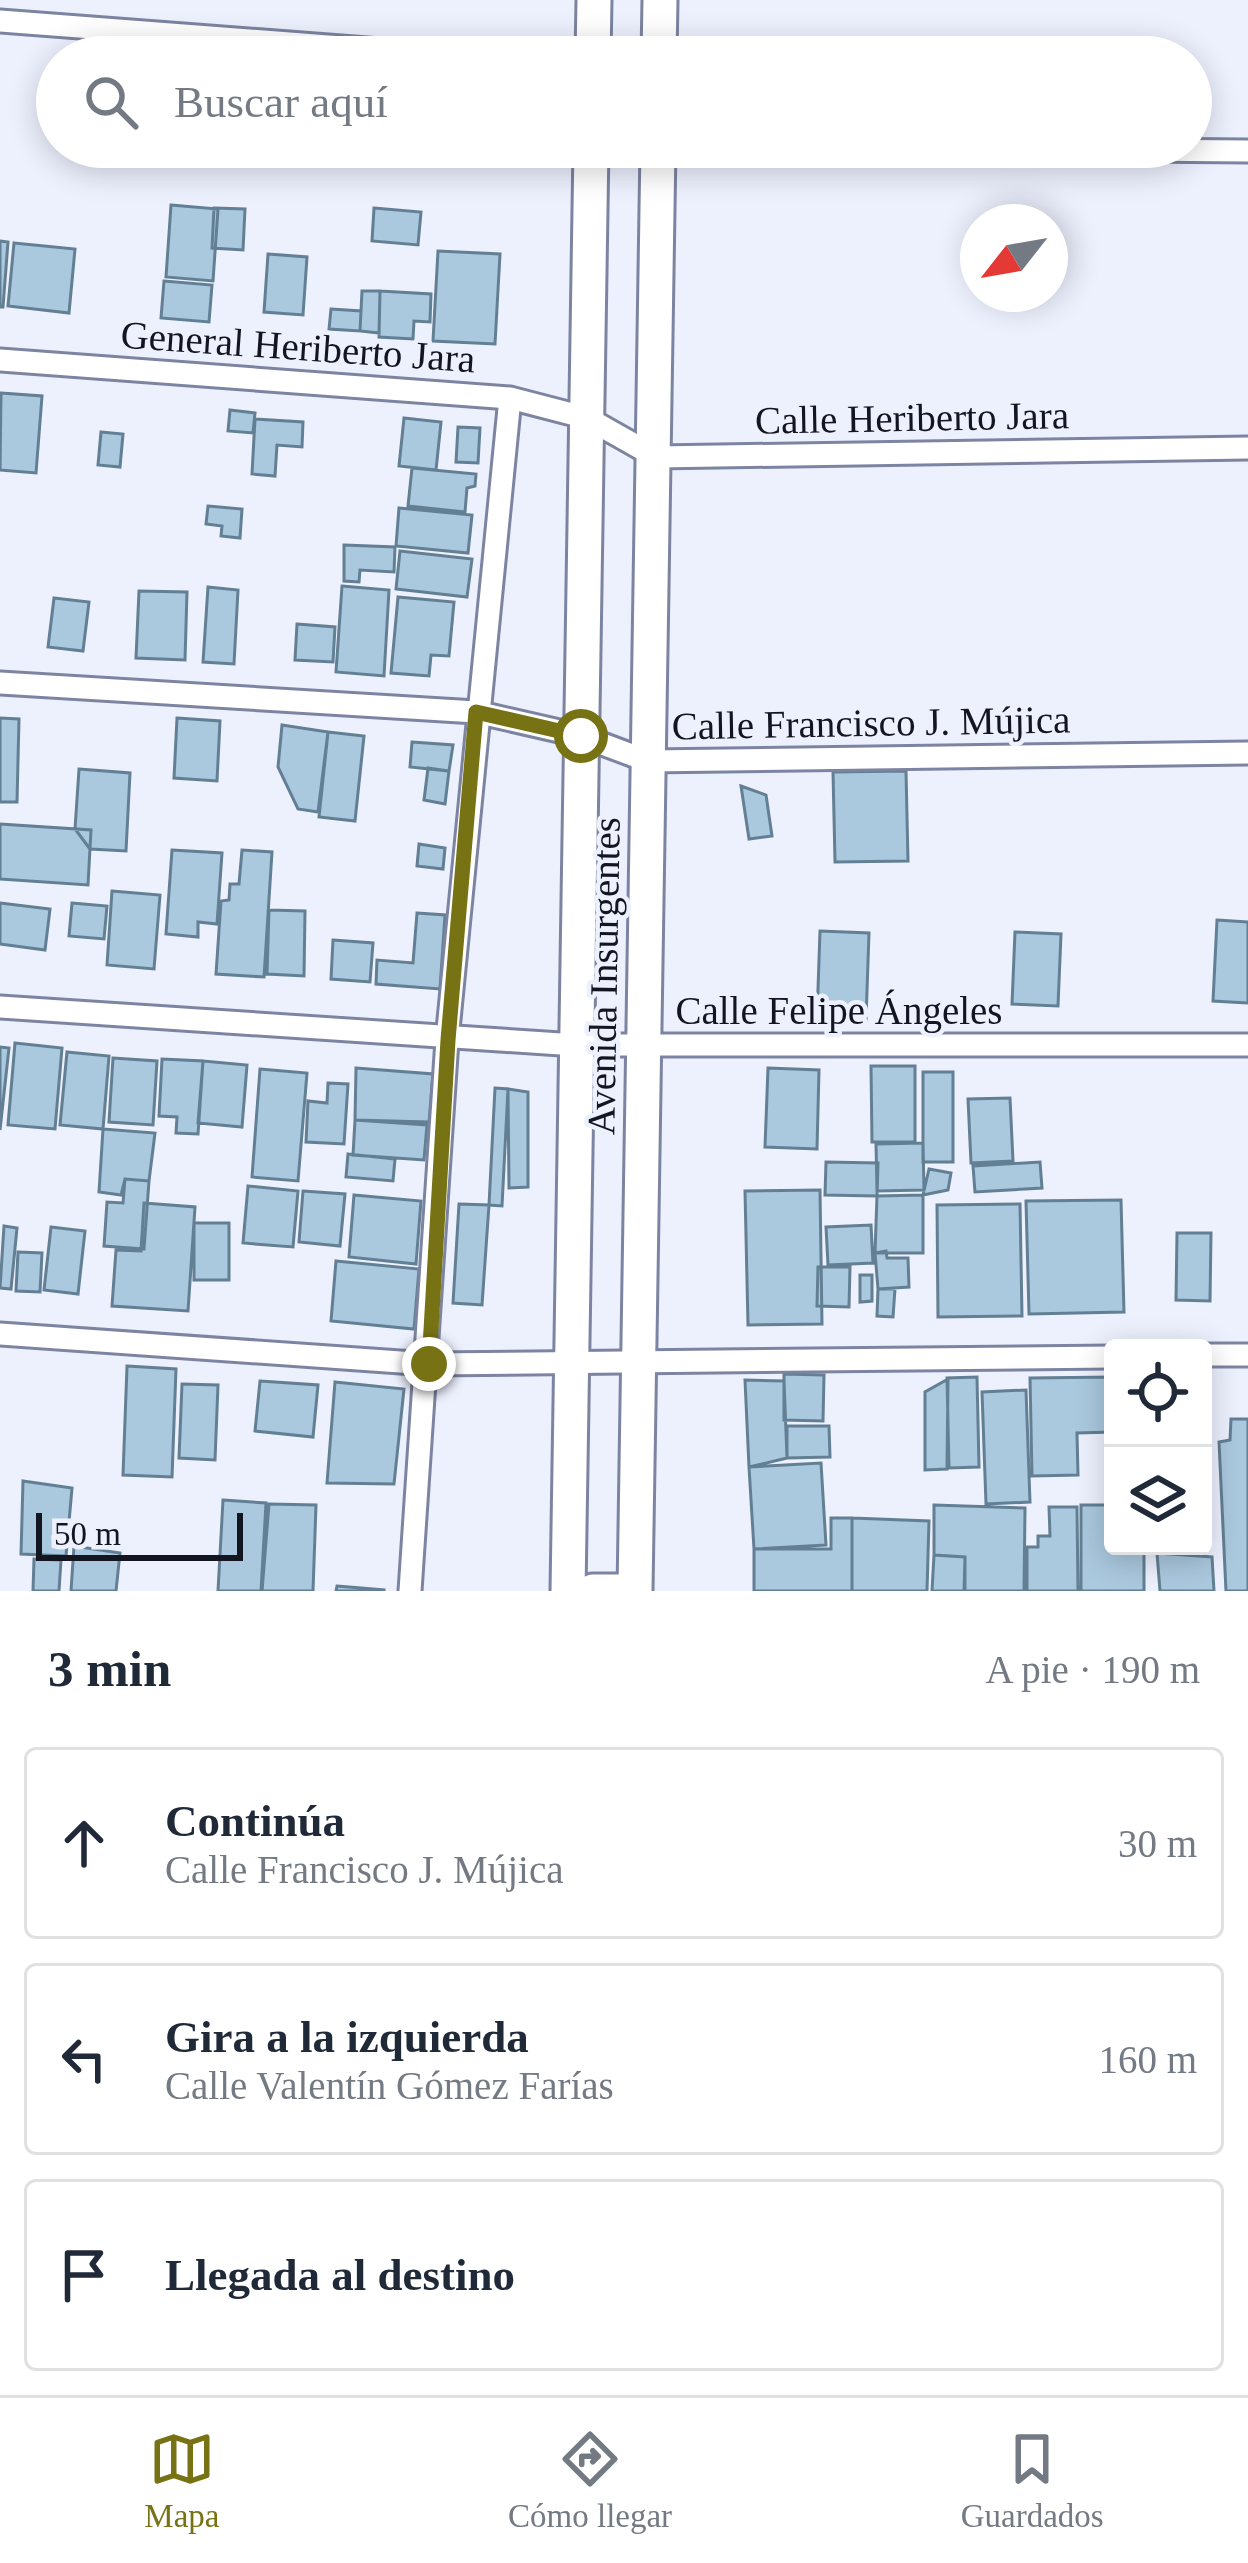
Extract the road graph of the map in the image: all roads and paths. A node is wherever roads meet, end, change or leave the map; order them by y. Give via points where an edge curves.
1 (594, 0) edge
2 (660, 0) edge
3 (0, 21) edge
4 (197, 36) edge
5 (593, 36) edge
6 (659, 36) edge
7 (1212, 151) edge
8 (1248, 151) edge
9 (591, 168) edge
10 (658, 168) edge
11 (0, 360) edge
12 (510, 398) junction
13 (587, 418) junction
14 (1248, 448) edge
15 (656, 457) junction
16 (0, 683) edge
17 (476, 712) junction
18 (581, 736) junction
19 (1248, 753) edge
20 (648, 761) junction
21 (0, 1007) edge
22 (448, 1040) junction
23 (576, 1045) junction
24 (1248, 1045) edge
25 (644, 1047) junction
26 (0, 1334) edge
27 (1248, 1354) edge
28 (1212, 1355) edge
29 (1104, 1357) edge
30 (429, 1364) junction
31 (571, 1364) junction
32 (639, 1364) junction
33 (410, 1591) edge
34 (568, 1591) edge
35 (593, 1591) edge
36 (631, 1591) edge

1 - 5 main road
2 - 6 main road
3 - 4 street
7 - 8 street
9 - 13 main road, Avenida Insurgentes
10 - 15 main road, Avenida Insurgentes
11 - 12 street, General Heriberto Jara
12 - 13 street, General Heriberto Jara
12 - 17 street
13 - 15 street
13 - 18 main road, Avenida Insurgentes
14 - 15 street, Calle Heriberto Jara
15 - 20 main road, Avenida Insurgentes
16 - 17 street, Calle Francisco J. Mújica
17 - 18 street, Calle Francisco J. Mújica
17 - 22 street
18 - 20 street, Calle Francisco J. Mújica
18 - 23 main road, Avenida Insurgentes
19 - 20 street, Calle Francisco J. Mújica
20 - 25 main road, Avenida Insurgentes
21 - 22 street, Calle Felipe Ángeles
22 - 23 street, Calle Felipe Ángeles
22 - 30 street
23 - 25 street, Calle Felipe Ángeles
23 - 31 main road, Avenida Insurgentes
24 - 25 street, Calle Felipe Ángeles
25 - 32 main road, Avenida Insurgentes
26 - 30 street
27 - 28 street
29 - 32 street
30 - 31 street
30 - 33 street
31 - 32 street
31 - 34 main road, Avenida Insurgentes
32 - 36 main road, Avenida Insurgentes
35 - 36 main road

